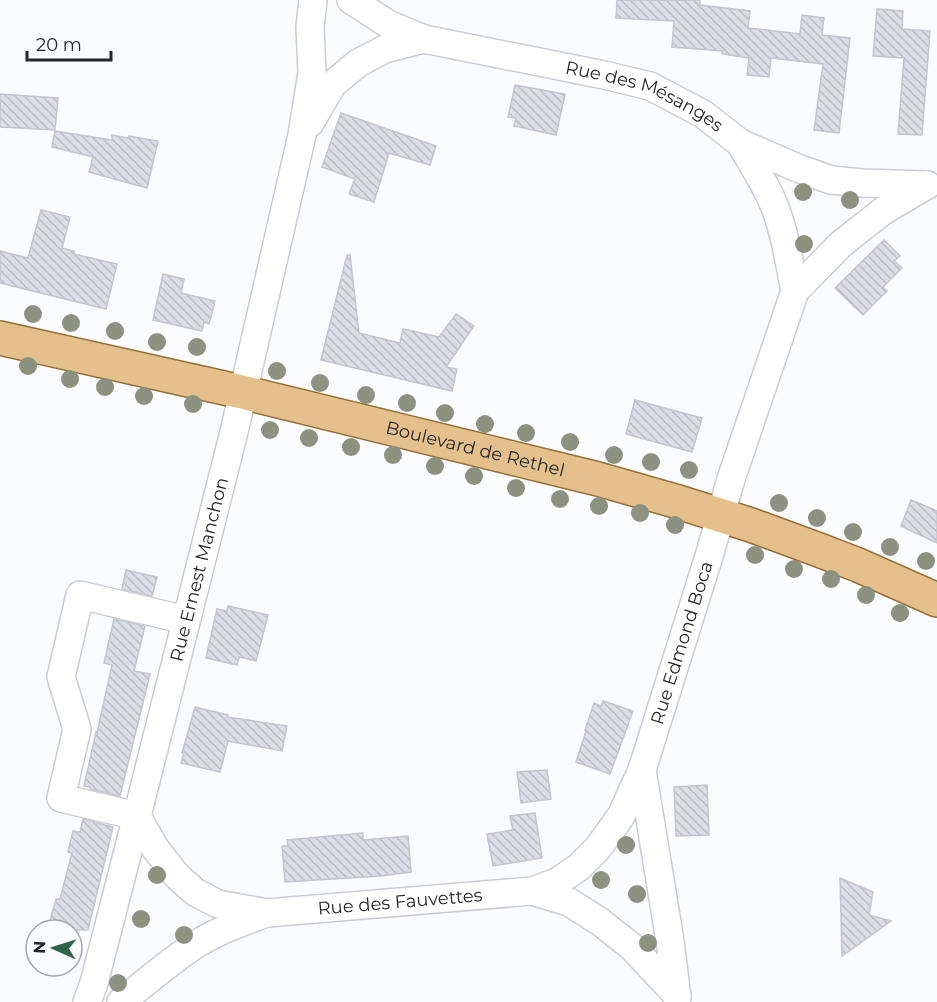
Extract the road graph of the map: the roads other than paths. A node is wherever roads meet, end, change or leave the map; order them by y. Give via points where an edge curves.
1 (313, 0) edge
2 (351, 0) edge
3 (424, 39) junction
4 (302, 135) junction
5 (740, 144) junction
6 (932, 184) edge
7 (795, 291) junction
8 (0, 338) edge
9 (242, 392) junction
10 (721, 515) junction
11 (937, 600) edge
12 (186, 620) junction
13 (642, 770) junction
14 (137, 816) junction
15 (532, 891) junction
16 (267, 913) junction
17 (677, 998) edge
18 (87, 1002) edge
19 (121, 1002) edge

1 - 4 street, Rue Ernest Manchon via 312,73
2 - 3 street, Rue des Mésanges via 388,24
3 - 4 street, Rue Ernest Manchon via 385,49 358,63 332,85
3 - 5 street, Rue des Mésanges via 650,86 703,114
4 - 9 street, Rue Ernest Manchon
5 - 6 street, Rue des Mésanges via 831,180
5 - 7 street, Rue Edmond Boca via 774,206
6 - 7 street, Rue Edmond Boca via 883,211 841,244
7 - 10 street, Rue Edmond Boca
8 - 9 main road, Boulevard de Rethel
9 - 10 main road, Boulevard de Rethel via 598,479
9 - 12 street, Rue Ernest Manchon
10 - 11 main road, Boulevard de Rethel via 829,553
10 - 13 street, Rue Edmond Boca
12 - 14 street, Rue Ernest Manchon
12 - 14 street via 80,595 61,677 77,729 61,798
13 - 15 street, Rue des Fauvettes via 621,816 598,848 557,882
13 - 17 street, Rue Edmond Boca
14 - 16 street, Rue des Fauvettes via 155,848 195,892 218,903
14 - 18 street, Rue Ernest Manchon
15 - 16 street, Rue des Fauvettes
15 - 17 street, Rue des Fauvettes via 569,902 599,921 632,947
16 - 19 street, Rue des Fauvettes via 196,944

